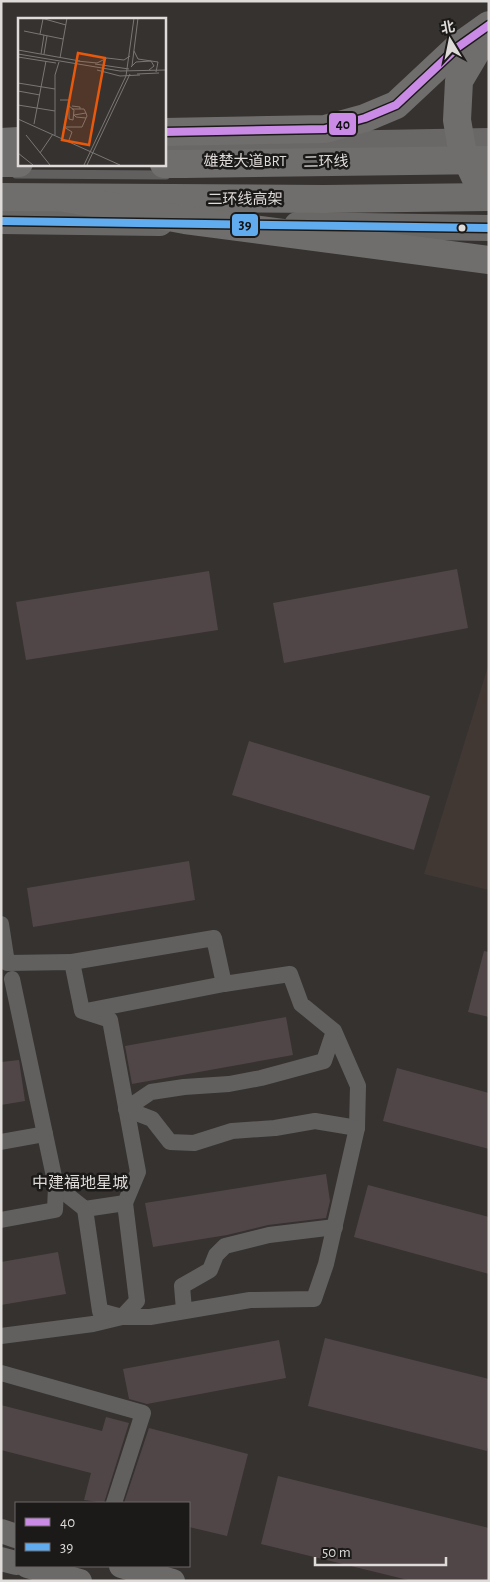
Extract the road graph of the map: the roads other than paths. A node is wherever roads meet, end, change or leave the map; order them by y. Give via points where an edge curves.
1 (489, 25) edge
2 (489, 30) edge
3 (165, 132) edge
4 (18, 141) edge
5 (489, 141) edge
6 (1, 143) edge
7 (18, 145) edge
8 (165, 147) edge
9 (489, 160) edge
10 (1, 163) edge
11 (18, 163) edge
12 (171, 169) edge
13 (1, 174) edge
14 (460, 174) dead end
15 (489, 174) edge
16 (489, 196) edge
17 (1, 197) edge
18 (65, 198) junction
19 (1, 221) edge
20 (489, 228) edge
21 (489, 260) edge
22 (1, 924) edge
23 (4, 961) edge
24 (72, 962) junction
25 (12, 979) junction
26 (224, 984) junction
27 (1, 995) edge
28 (82, 1011) junction
29 (334, 1031) junction
30 (126, 1109) junction
31 (357, 1128) junction
32 (45, 1134) junction
33 (1, 1142) edge
34 (56, 1186) junction
35 (125, 1203) junction
36 (85, 1209) junction
37 (1, 1220) edge
38 (335, 1227) junction
39 (184, 1310) junction
40 (122, 1318) junction
41 (1, 1336) edge
42 (1, 1373) edge
43 (114, 1502) edge
44 (1, 1531) edge
45 (15, 1536) edge
46 (1, 1558) edge
47 (15, 1563) edge
48 (31, 1567) edge
49 (124, 1567) edge
50 (80, 1581) edge
51 (173, 1581) edge

1 - 3 highway via 458,48 396,105 364,118 325,129
2 - 16 highway, bridge via 459,81 457,120 462,149 477,181
4 - 6 highway
5 - 8 main road
6 - 7 main road
9 - 12 highway, 二环线, bridge
10 - 11 highway
12 - 13 lane
14 - 15 lane
16 - 18 highway, 二环线高架, bridge
17 - 18 highway, 二环线高架
18 - 21 highway, bridge via 185,220
19 - 20 main road
22 - 23 street
23 - 24 street
23 - 25 street
24 - 26 street via 214,938
24 - 28 street
25 - 27 street via 9,988
25 - 32 street
26 - 28 street
26 - 29 street via 290,974 300,1004
28 - 30 street via 110,1020
29 - 30 street via 324,1061 229,1084 150,1092
29 - 31 street via 358,1086
30 - 31 street via 152,1119 170,1142 194,1143 232,1131 315,1121
30 - 35 street via 138,1172
31 - 38 street
32 - 33 street
32 - 34 street
34 - 36 street
34 - 37 street via 55,1210
35 - 36 street
35 - 40 street via 137,1301
36 - 40 street via 100,1311
38 - 39 street via 269,1235 225,1246 216,1255 210,1270 182,1286
38 - 39 street via 314,1299 250,1300
39 - 40 street via 150,1317
40 - 41 street
42 - 43 street via 143,1413
44 - 45 main road
46 - 47 main road
48 - 50 main road
49 - 51 main road

